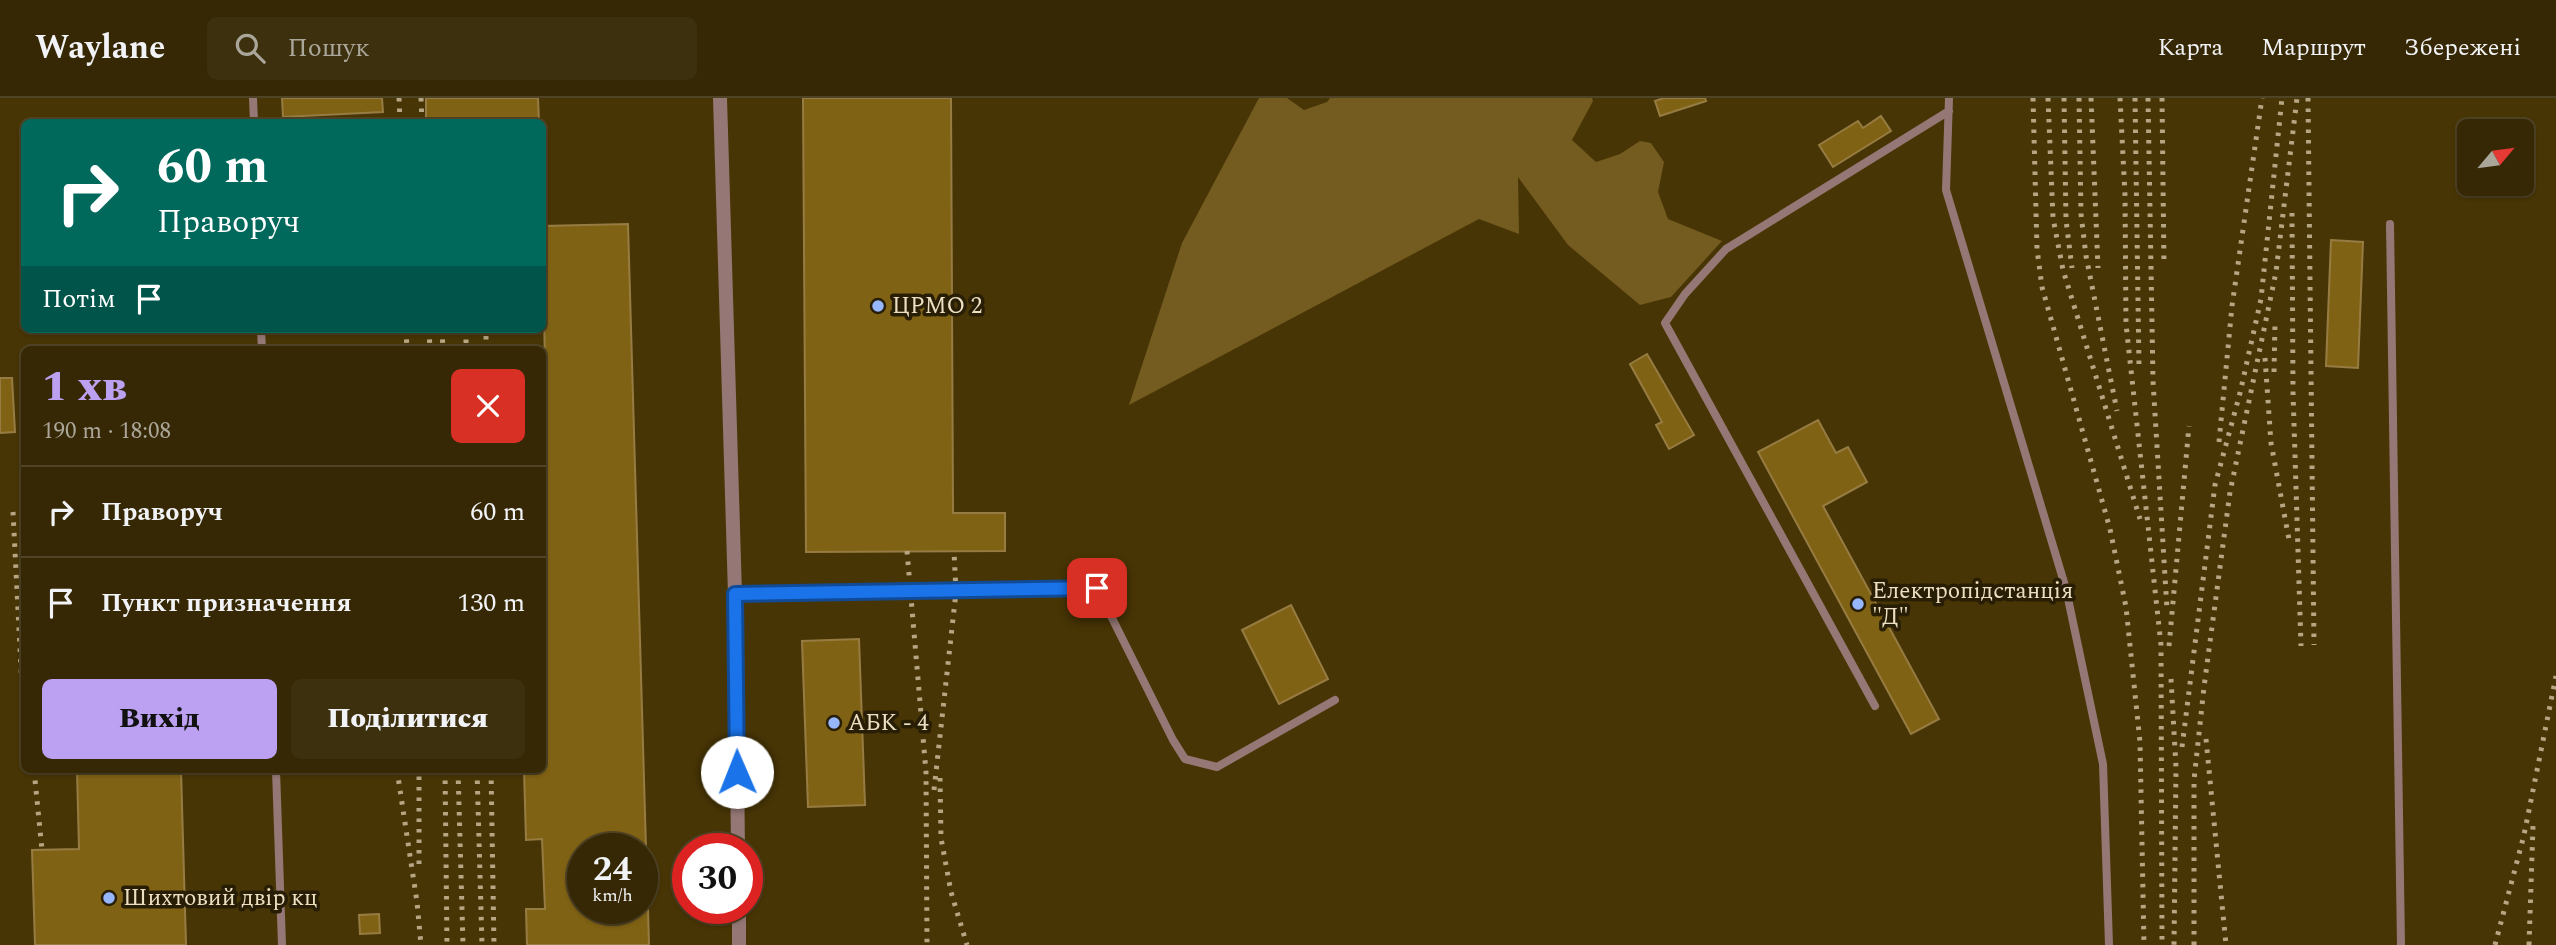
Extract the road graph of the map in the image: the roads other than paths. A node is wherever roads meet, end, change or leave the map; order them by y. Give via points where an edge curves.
1 (253, 98) edge
2 (720, 98) edge
3 (1949, 98) edge
4 (1949, 111) junction
5 (254, 119) edge
6 (2390, 224) dead end
7 (735, 594) junction
8 (1335, 700) dead end
9 (1875, 706) dead end
10 (276, 773) edge
11 (738, 833) edge
12 (739, 924) edge
13 (282, 945) edge
14 (740, 945) edge
15 (2109, 945) edge
16 (2401, 945) edge

1 - 5 lane
2 - 7 street
3 - 4 lane
4 - 9 lane via 1726,249 1685,293 1665,324
4 - 15 lane via 1947,190 2066,589 2103,764
6 - 16 lane
7 - 8 lane via 1097,588 1185,759 1217,767
7 - 11 street
10 - 13 lane
12 - 14 street

